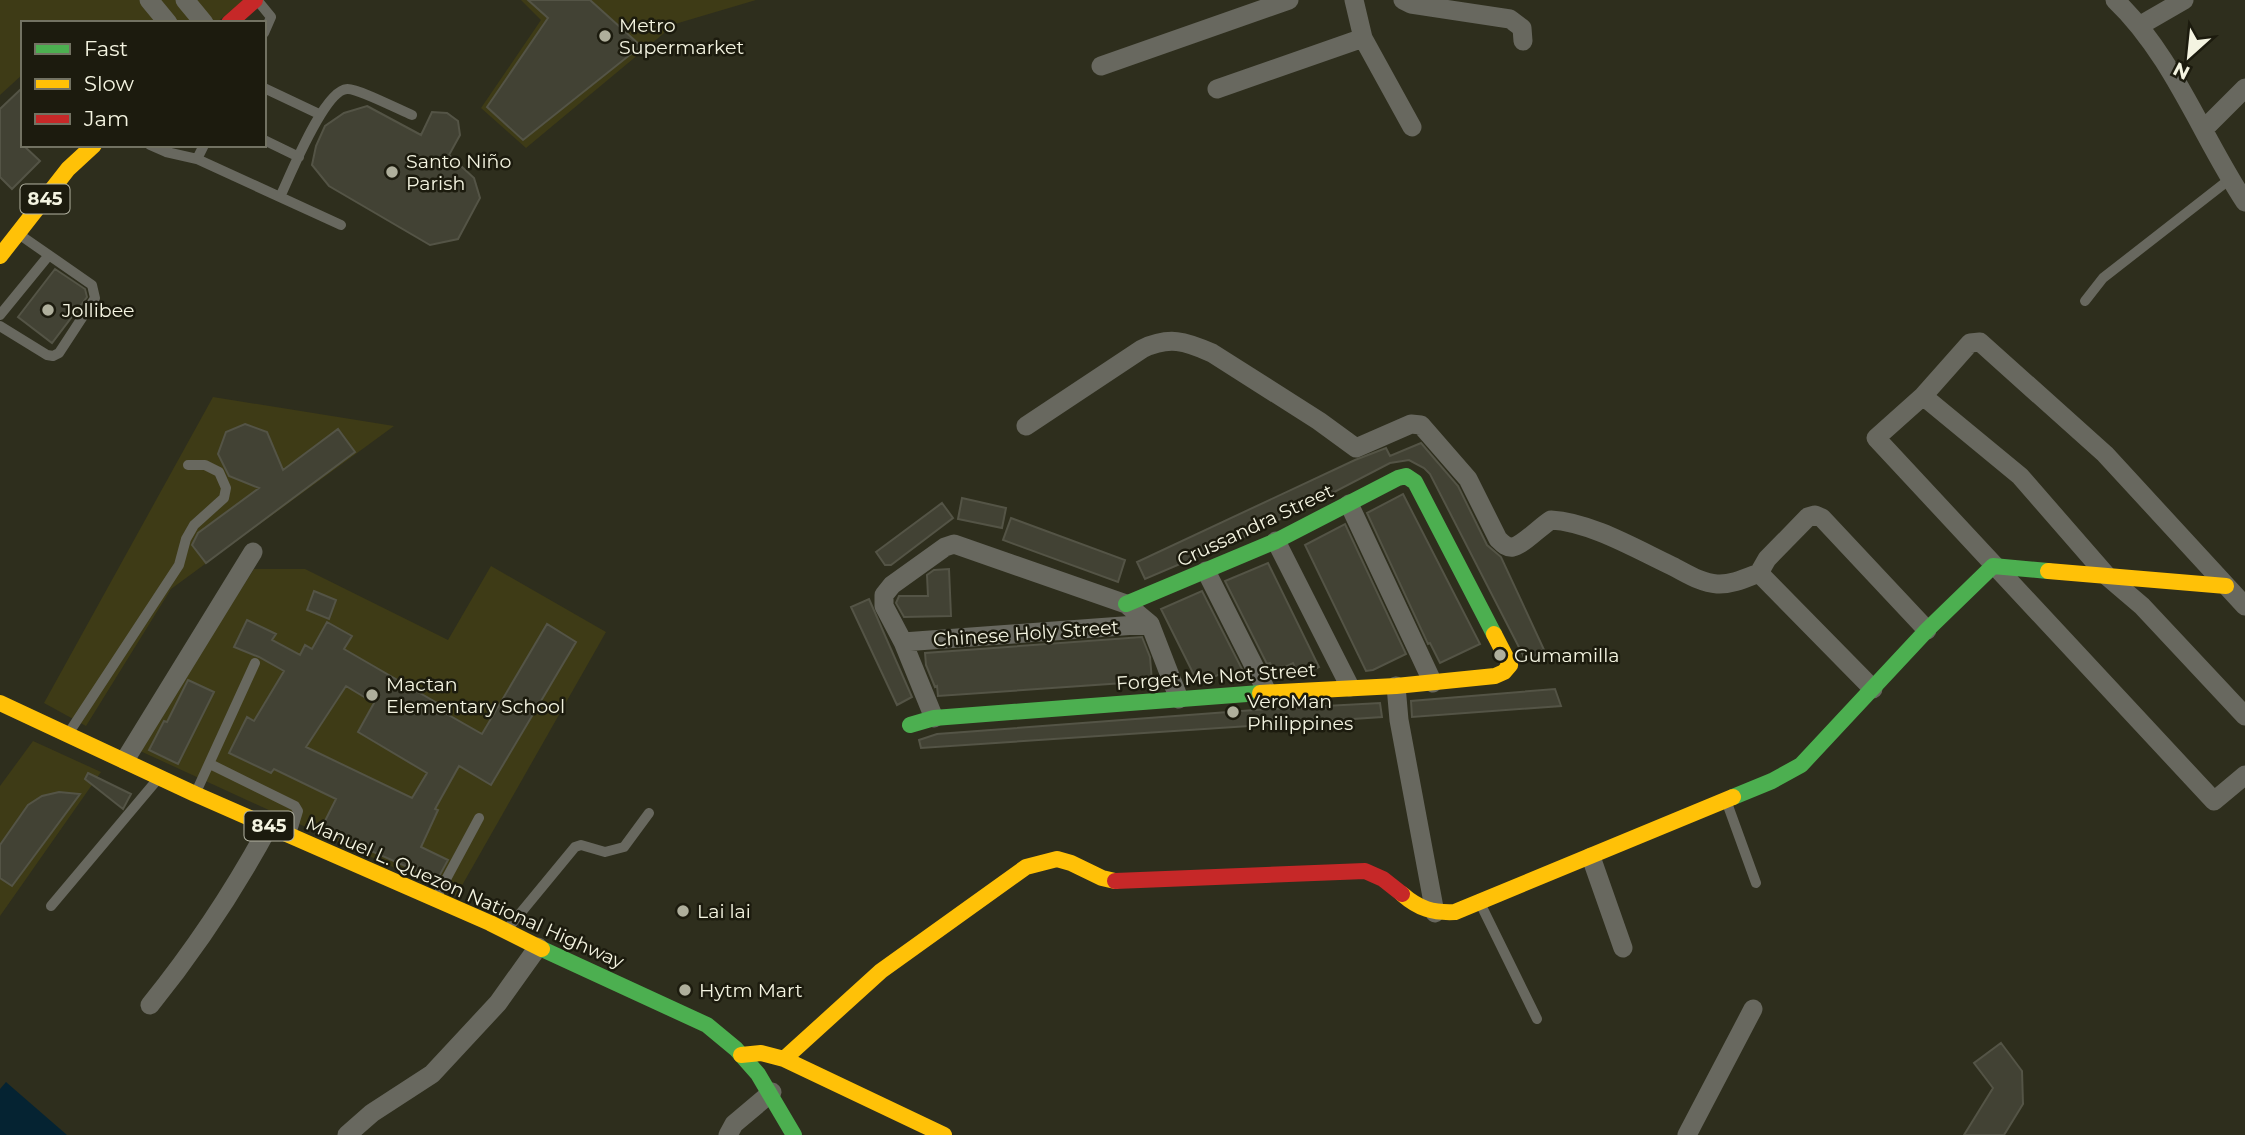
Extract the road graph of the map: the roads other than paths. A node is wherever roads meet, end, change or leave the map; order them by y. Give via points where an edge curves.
1 (149, 0) edge
2 (185, 0) edge
3 (256, 0) edge
4 (1289, 0) edge
5 (1354, 0) edge
6 (1403, 0) edge
7 (2115, 0) edge
8 (2184, 0) edge
9 (166, 21) edge
10 (202, 21) edge
11 (231, 21) edge
12 (2139, 26) junction
13 (266, 28) edge
14 (1363, 38) junction
15 (1523, 41) dead end
16 (1101, 66) dead end
17 (2245, 88) edge
18 (266, 89) edge
19 (1217, 89) dead end
20 (319, 114) junction
21 (412, 115) dead end
22 (1412, 127) dead end
23 (2204, 129) junction
24 (266, 141) edge
25 (91, 147) edge
26 (155, 147) edge
27 (203, 147) edge
28 (299, 157) junction
29 (197, 159) junction
30 (2230, 179) junction
31 (280, 197) junction
32 (2245, 202) edge
33 (341, 225) dead end
34 (17, 232) junction
35 (49, 255) junction
36 (0, 256) edge
37 (2085, 301) dead end
38 (0, 315) edge
39 (0, 326) edge
40 (1923, 396) junction
41 (1026, 426) dead end
42 (188, 465) dead end
43 (1349, 505) junction
44 (1276, 541) junction
45 (253, 552) dead end
46 (1993, 566) junction
47 (1206, 571) junction
48 (1759, 573) junction
49 (2108, 577) junction
50 (2226, 586) junction
51 (1126, 604) junction
52 (2245, 606) edge
53 (1150, 624) junction
54 (1927, 630) junction
55 (902, 642) junction
56 (1506, 655) joint
57 (255, 663) dead end
58 (1433, 683) junction
59 (1396, 686) junction
60 (1350, 687) junction
61 (1873, 689) junction
62 (1268, 692) junction
63 (1179, 699) junction
64 (0, 703) edge
65 (2245, 716) edge
66 (933, 718) junction
67 (910, 725) dead end
68 (68, 735) junction
69 (125, 760) junction
70 (210, 764) junction
71 (2245, 775) edge
72 (160, 777) junction
73 (195, 794) junction
74 (1726, 799) junction
75 (649, 813) dead end
76 (479, 818) dead end
77 (269, 826) junction
78 (290, 835) junction
79 (1591, 857) junction
80 (1756, 883) dead end
81 (435, 900) junction
82 (1479, 903) junction
83 (51, 906) dead end
84 (1435, 913) junction
85 (507, 930) junction
86 (538, 947) junction
87 (1623, 948) dead end
88 (150, 1005) dead end
89 (1753, 1010) dead end
90 (1537, 1018) dead end
91 (741, 1055) junction
92 (784, 1059) junction
93 (772, 1091) junction
94 (347, 1135) edge
95 (728, 1135) edge
96 (794, 1135) edge
97 (944, 1135) edge
98 (1687, 1135) edge

1 - 9 street
2 - 10 street
3 - 11 street
3 - 13 lane via 271,17
4 - 16 street
5 - 14 street
6 - 15 street via 1510,19 1522,28
7 - 12 street
8 - 12 street
12 - 23 street
14 - 19 street
14 - 22 street
17 - 23 street
18 - 20 lane
20 - 21 lane via 337,91 349,88
20 - 28 lane
23 - 30 street
24 - 28 lane
25 - 34 street, 845
26 - 29 lane
27 - 29 lane
28 - 31 lane
29 - 31 lane
30 - 32 street
30 - 37 lane via 2103,278
31 - 33 lane
34 - 35 lane
34 - 36 street, 845
35 - 38 lane
35 - 39 lane via 92,285 95,293 59,353 47,355
40 - 46 street via 1876,438
40 - 49 street via 2020,476
40 - 50 street via 1970,343 1980,342 2105,454
41 - 48 street via 1142,349 1176,341 1212,353 1356,448 1411,424 1421,425 1468,480 1506,546 1521,543 1551,520 1564,520 1700,580 1717,584
42 - 68 lane via 205,465 219,472 226,488 224,498 194,525 179,565
43 - 44 street, Crussandra Street
43 - 56 street, Crussandra Street via 1398,478 1415,482
43 - 58 street
44 - 47 street, Crussandra Street
44 - 60 street
45 - 69 street
46 - 49 street
46 - 54 street
46 - 71 street via 2214,801
47 - 51 street, Crussandra Street
47 - 62 street
48 - 54 street via 1766,559 1803,521 1815,515
48 - 61 street
49 - 50 street
49 - 65 street via 2142,606
50 - 52 street
51 - 53 street
51 - 55 street via 954,544 884,595 884,606
53 - 55 street, Chinese Holy Street
53 - 63 street
54 - 61 street
55 - 66 street
56 - 58 street, Forget Me Not Street via 1510,665 1495,676
57 - 70 lane
58 - 59 street, Forget Me Not Street
59 - 60 street, Forget Me Not Street
59 - 84 street
60 - 62 street, Forget Me Not Street
61 - 74 street via 1801,765
62 - 63 street, Forget Me Not Street
63 - 66 street, Forget Me Not Street
64 - 68 street, Manuel L. Quezon National Highway / 845
66 - 67 street, Forget Me Not Street
68 - 69 street, Manuel L. Quezon National Highway / 845
69 - 72 street, Manuel L. Quezon National Highway / 845
70 - 73 lane
70 - 78 lane via 295,806 299,811
72 - 73 street, Manuel L. Quezon National Highway / 845
72 - 83 lane
73 - 77 street, Manuel L. Quezon National Highway / 845
74 - 79 street
74 - 80 lane
75 - 85 lane via 624,847 606,852 575,847
76 - 81 lane
77 - 78 street, Manuel L. Quezon National Highway / 845
77 - 88 street via 199,943
78 - 81 street, Manuel L. Quezon National Highway / 845
79 - 82 street
79 - 87 street
81 - 85 street, Manuel L. Quezon National Highway / 845
82 - 84 street
82 - 90 lane
84 - 92 street via 1418,908 1380,876 1364,871 1126,882 1102,879 1064,859 1045,859 1026,867 881,971
85 - 86 street, Manuel L. Quezon National Highway / 845
86 - 91 street, Manuel L. Quezon National Highway / 845 via 706,1025
86 - 94 street via 498,1003 432,1074
89 - 98 street
91 - 92 street via 761,1053
91 - 93 street, Manuel L. Quezon National Highway / 845
92 - 97 street
93 - 95 street via 734,1124
93 - 96 street, Manuel L. Quezon National Highway / 845

